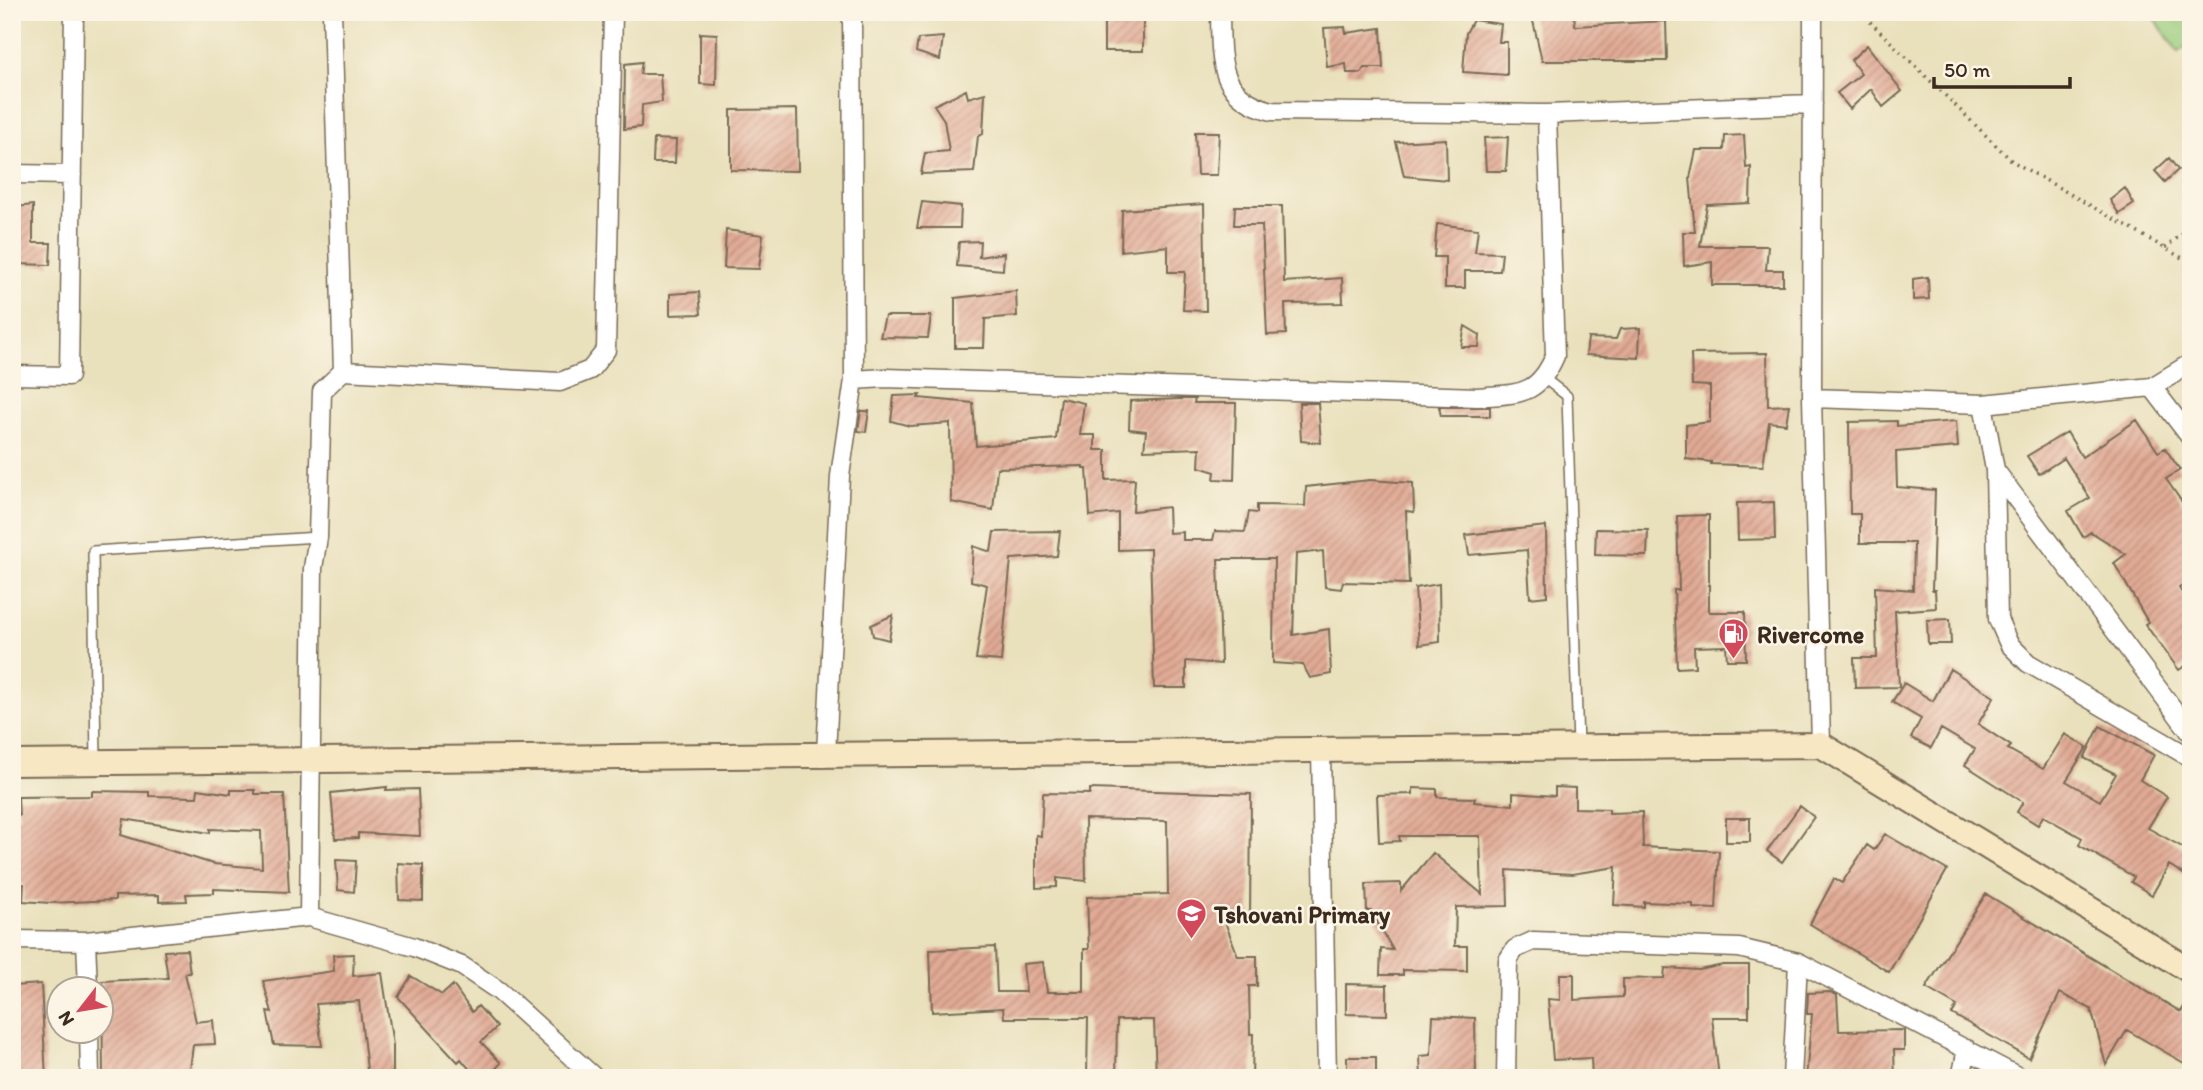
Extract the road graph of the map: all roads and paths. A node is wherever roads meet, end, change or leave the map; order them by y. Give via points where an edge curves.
1 (74, 12) edge
2 (332, 12) edge
3 (613, 12) edge
4 (852, 12) edge
5 (1220, 12) edge
6 (1813, 12) edge
7 (1860, 12) edge
8 (1813, 104) junction
9 (1548, 114) junction
10 (12, 174) edge
11 (72, 175) junction
12 (2191, 227) edge
13 (2165, 248) junction
14 (2191, 263) edge
15 (2191, 363) edge
16 (342, 371) junction
17 (12, 375) edge
18 (1545, 379) junction
19 (854, 380) junction
20 (2152, 387) junction
21 (1812, 398) junction
22 (1983, 404) junction
23 (2191, 438) edge
24 (1994, 470) junction
25 (318, 537) junction
26 (2191, 733) edge
27 (1821, 745) junction
28 (1578, 748) junction
29 (1321, 750) junction
30 (826, 754) junction
31 (2191, 758) edge
32 (310, 761) junction
33 (96, 762) junction
34 (12, 763) edge
35 (309, 916) junction
36 (12, 940) edge
37 (86, 941) junction
38 (1798, 962) junction
39 (2191, 971) edge
40 (87, 974) edge
41 (89, 1044) edge
42 (1967, 1049) junction
43 (90, 1078) edge
44 (595, 1078) edge
45 (1327, 1078) edge
46 (1506, 1078) edge
47 (1792, 1078) edge
48 (1961, 1078) edge
49 (2021, 1078) edge

1 - 11 street
2 - 16 street
3 - 16 street via 606,350 590,370 560,382
4 - 19 street
5 - 9 street via 1221,63 1233,91 1251,106 1272,111
6 - 8 street
7 - 13 path via 2012,161
8 - 9 street
8 - 21 street
9 - 18 street via 1555,356
10 - 11 street
11 - 17 street via 69,376
12 - 13 path
13 - 14 path
15 - 20 street
16 - 25 street via 322,391
18 - 19 street via 1523,392 1479,397
18 - 28 lane via 1567,396
19 - 30 street via 840,476
20 - 22 street
20 - 23 street
21 - 22 street
21 - 27 street
22 - 24 street
24 - 26 street
24 - 31 street via 1998,619 2009,644 2028,663
25 - 32 street via 313,568
25 - 33 lane via 93,551
27 - 28 street
27 - 39 street
28 - 29 street
29 - 30 street
29 - 45 street
30 - 32 street
32 - 33 street
32 - 35 street
33 - 34 street
35 - 37 street
35 - 44 street via 462,966 499,990
36 - 37 street
37 - 40 street
38 - 42 street
38 - 46 street via 1739,948 1533,941 1515,949 1508,960
38 - 47 street
41 - 43 street
42 - 48 street
42 - 49 street

